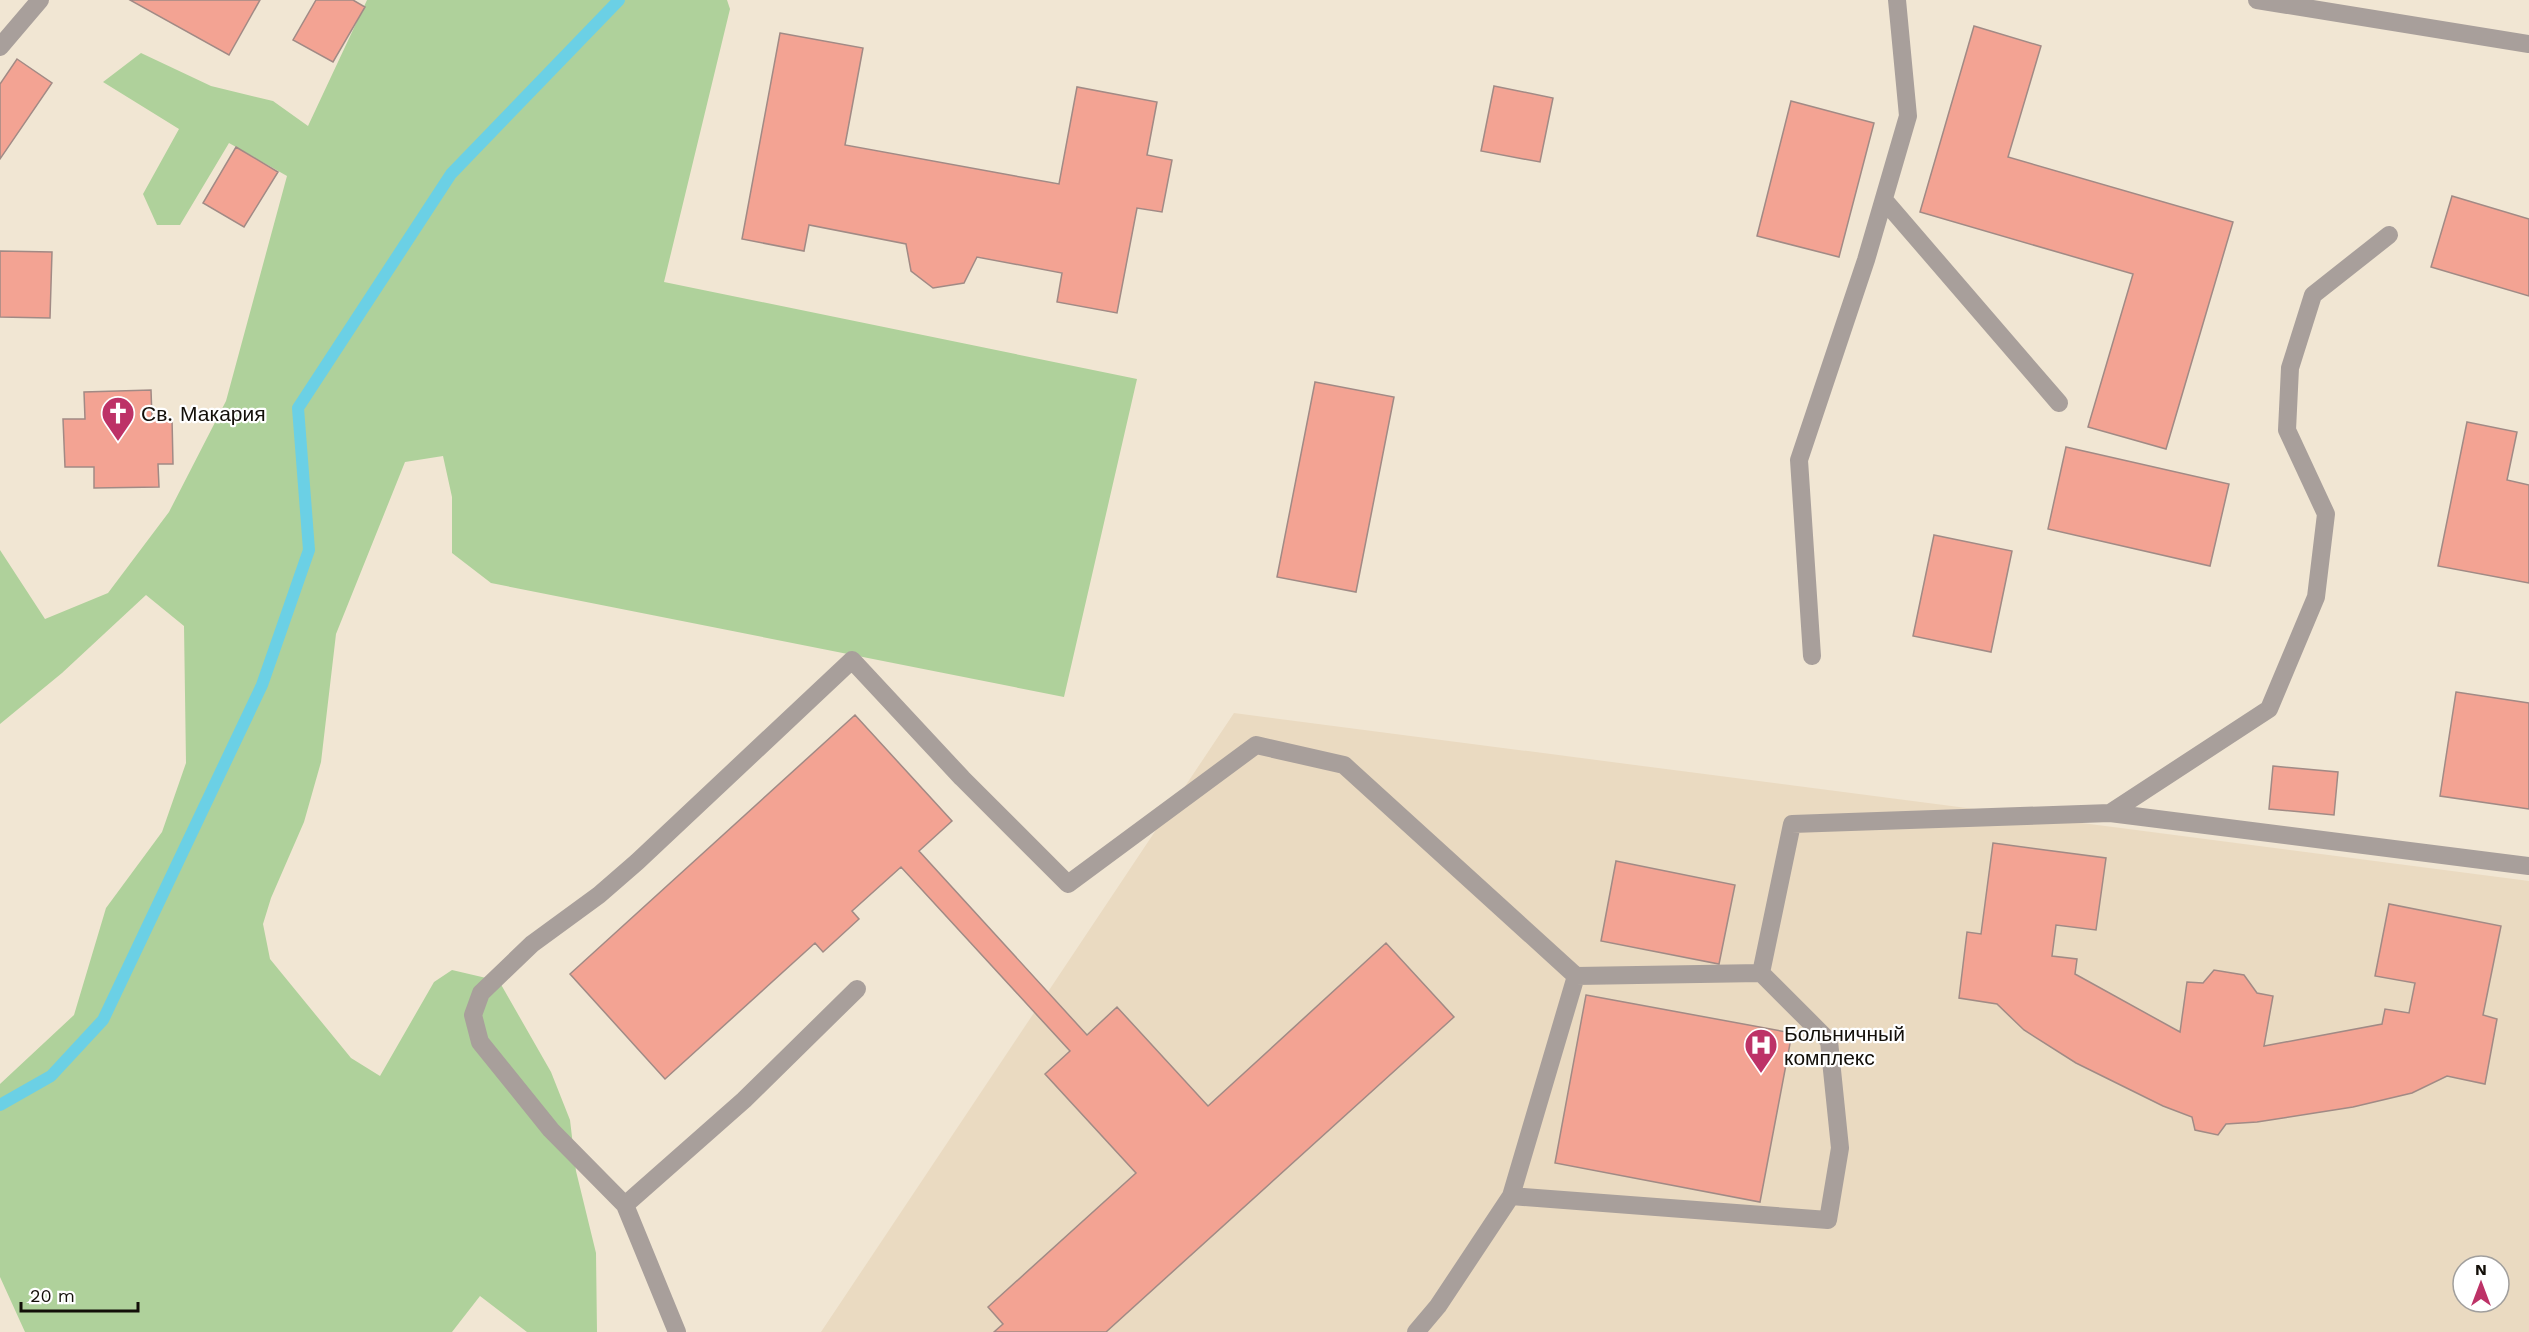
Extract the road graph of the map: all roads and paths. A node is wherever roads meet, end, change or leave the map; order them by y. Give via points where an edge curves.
1 (40, 0) edge
2 (1897, 0) edge
3 (2257, 0) edge
4 (2529, 44) edge
5 (0, 47) edge
6 (1884, 200) junction
7 (2389, 235) dead end
8 (2059, 403) dead end
9 (1812, 656) dead end
10 (2110, 813) junction
11 (2529, 866) edge
12 (1761, 973) junction
13 (1576, 976) junction
14 (857, 989) dead end
15 (1511, 1196) junction
16 (625, 1205) junction
17 (677, 1332) edge
18 (1416, 1332) edge

1 - 5 street
2 - 6 street via 1908,116
3 - 4 street
6 - 8 street
6 - 9 street via 1799,460
7 - 10 street via 2313,295 2290,368 2287,430 2326,514 2316,597 2269,709
10 - 11 street
10 - 12 street via 1792,824
12 - 13 street
12 - 15 street via 1829,1041 1840,1148 1828,1220
13 - 15 street
13 - 16 street via 1344,765 1256,745 1068,884 852,660 637,862 532,944 481,993 473,1015 480,1042 551,1130
14 - 16 street via 744,1100
15 - 18 street via 1438,1306
16 - 17 street

